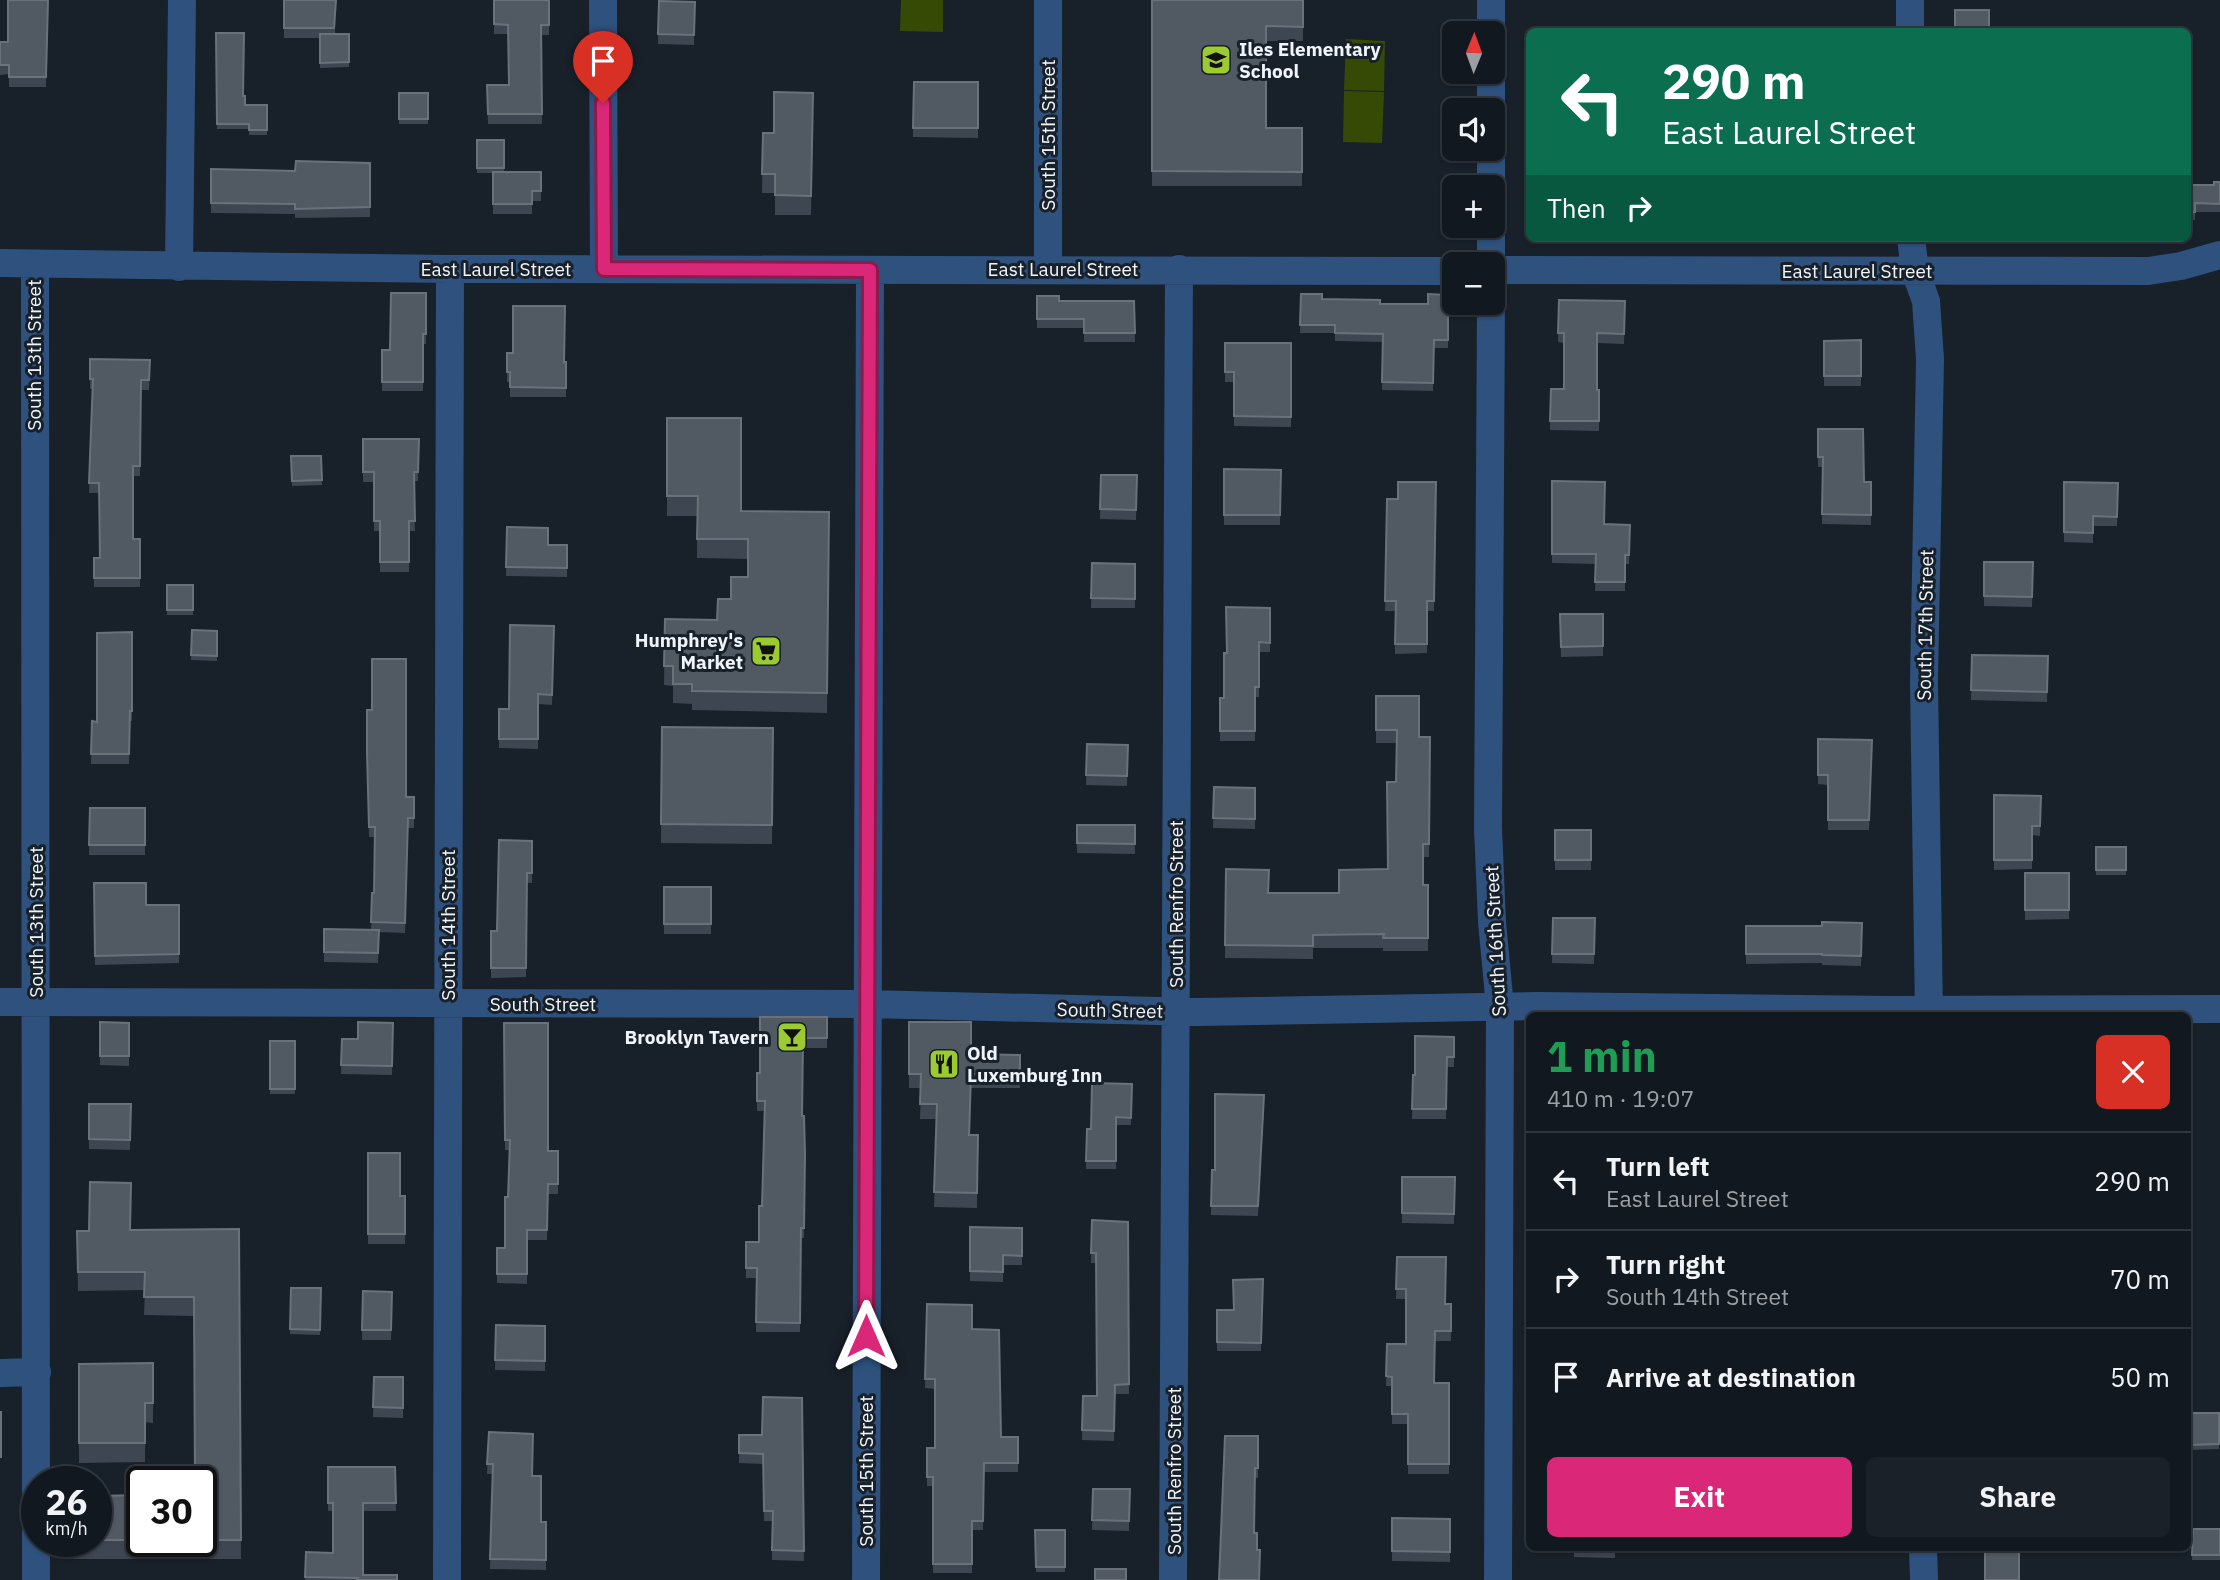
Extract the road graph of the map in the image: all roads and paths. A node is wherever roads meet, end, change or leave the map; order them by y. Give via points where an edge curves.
1 (182, 0) edge
2 (603, 0) edge
3 (1048, 0) edge
4 (1491, 0) edge
5 (1910, 0) edge
6 (1491, 21) edge
7 (1910, 28) edge
8 (1911, 242) edge
9 (2220, 255) edge
10 (0, 264) edge
11 (35, 264) junction
12 (179, 267) junction
13 (450, 269) junction
14 (604, 269) junction
15 (870, 270) junction
16 (1048, 270) junction
17 (1179, 270) junction
18 (1505, 270) edge
19 (1442, 271) edge
20 (1915, 271) junction
21 (1491, 315) edge
22 (0, 1002) edge
23 (36, 1002) junction
24 (448, 1004) junction
25 (868, 1004) junction
26 (1500, 1007) junction
27 (2220, 1009) edge
28 (1176, 1011) junction
29 (1929, 1012) edge
30 (37, 1372) junction
31 (0, 1373) edge
32 (1923, 1551) edge
33 (36, 1580) edge
34 (447, 1580) edge
35 (866, 1580) edge
36 (1173, 1580) edge
37 (1498, 1580) edge
38 (1924, 1580) edge

1 - 12 street
2 - 14 street
3 - 16 street, South 15th Street
4 - 6 street
5 - 7 street
8 - 20 street, South 17th Street
9 - 20 street, East Laurel Street via 2148,271
10 - 11 street, East Laurel Street
11 - 12 street, East Laurel Street
11 - 23 street, South 13th Street
12 - 13 street, East Laurel Street
13 - 14 street, East Laurel Street
13 - 24 street, South 14th Street
14 - 15 street, East Laurel Street
15 - 16 street, East Laurel Street
15 - 25 street, South 15th Street
16 - 17 street, East Laurel Street
17 - 19 street, East Laurel Street
17 - 28 street, South Renfro Street
18 - 20 street, East Laurel Street
20 - 29 street, South 17th Street via 1926,301 1930,359 1924,682
21 - 26 street, South 16th Street via 1488,828
22 - 23 street, South Street
23 - 24 street, South Street
23 - 30 street, South 13th Street
24 - 25 street, South Street
24 - 34 street, South 14th Street
25 - 28 street, South Street
25 - 35 street, South 15th Street
26 - 28 street, South Street
26 - 29 street, South Street
26 - 37 street, South 16th Street
27 - 29 street, South Street
28 - 36 street, South Renfro Street
30 - 31 street
30 - 33 street, South 13th Street
32 - 38 street

